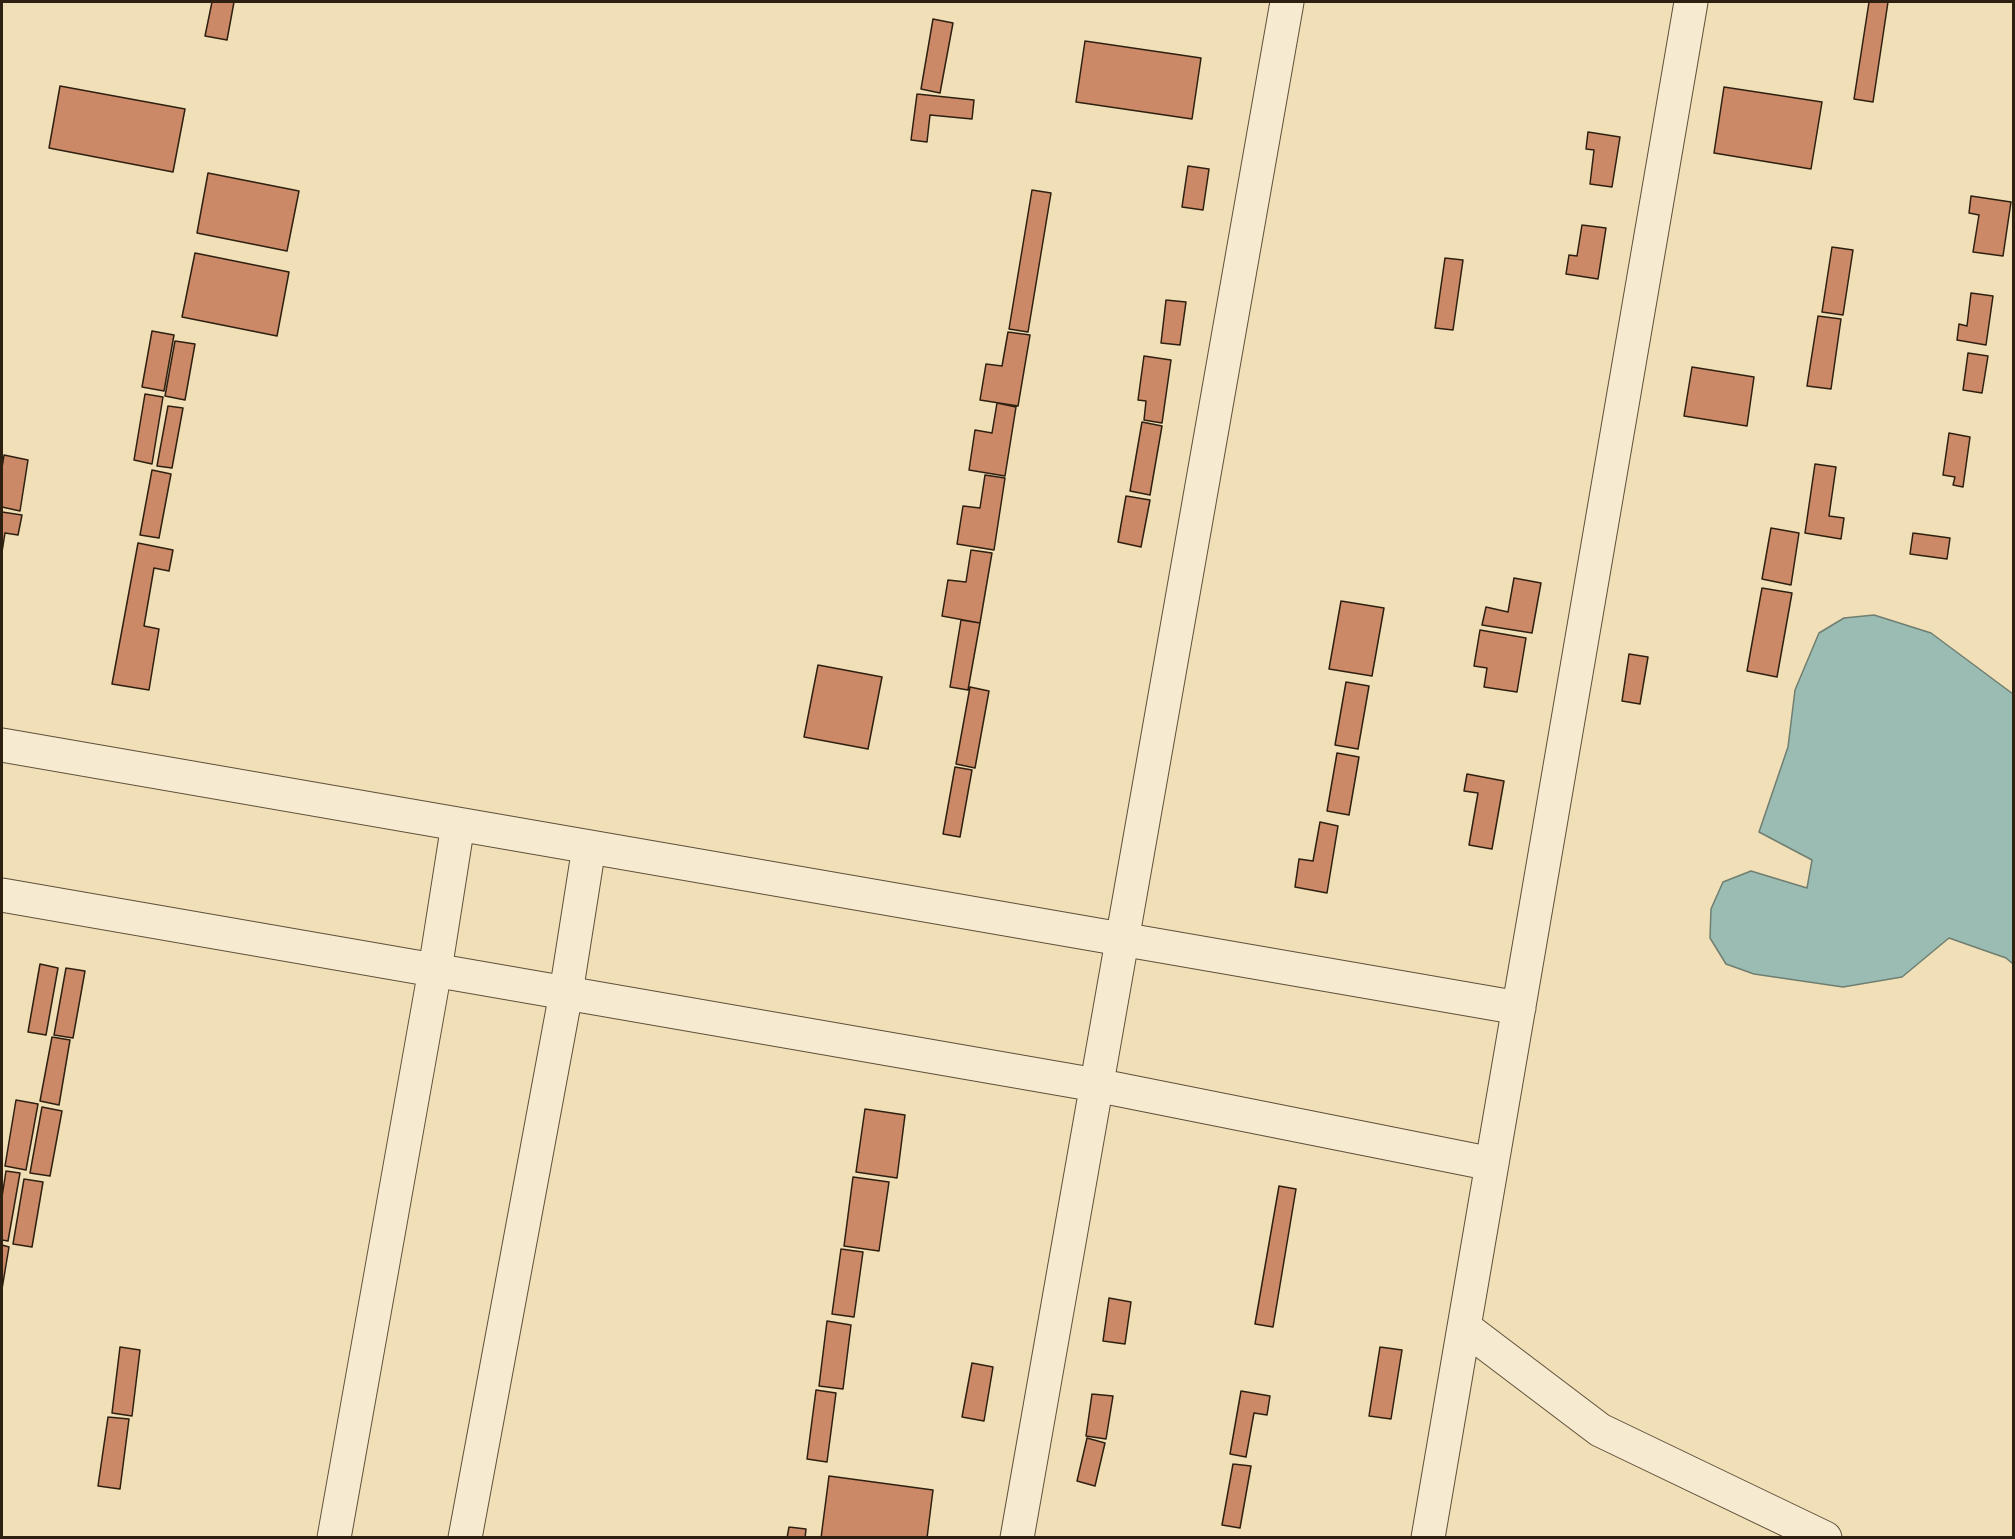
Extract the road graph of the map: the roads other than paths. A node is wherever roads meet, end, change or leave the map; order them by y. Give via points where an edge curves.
1 (1287, 2) edge
2 (1690, 2) edge
3 (2, 745) edge
4 (458, 824) junction
5 (589, 847) junction
6 (2, 895) edge
7 (1122, 939) junction
8 (435, 970) junction
9 (566, 993) junction
10 (1519, 1008) junction
11 (1096, 1085) junction
12 (1492, 1164) junction
13 (1464, 1327) junction
14 (334, 1538) edge
15 (465, 1538) edge
16 (1017, 1538) edge
17 (1428, 1538) edge
18 (1825, 1538) edge

1 - 7 street
2 - 10 street
3 - 4 street
4 - 5 street
4 - 8 street
5 - 7 street
5 - 9 street
6 - 8 street
7 - 10 street
7 - 11 street
8 - 9 street
8 - 14 street
9 - 11 street
9 - 15 street
10 - 12 street
11 - 12 street
11 - 16 street
12 - 13 street
13 - 17 street
13 - 18 street via 1600,1430

